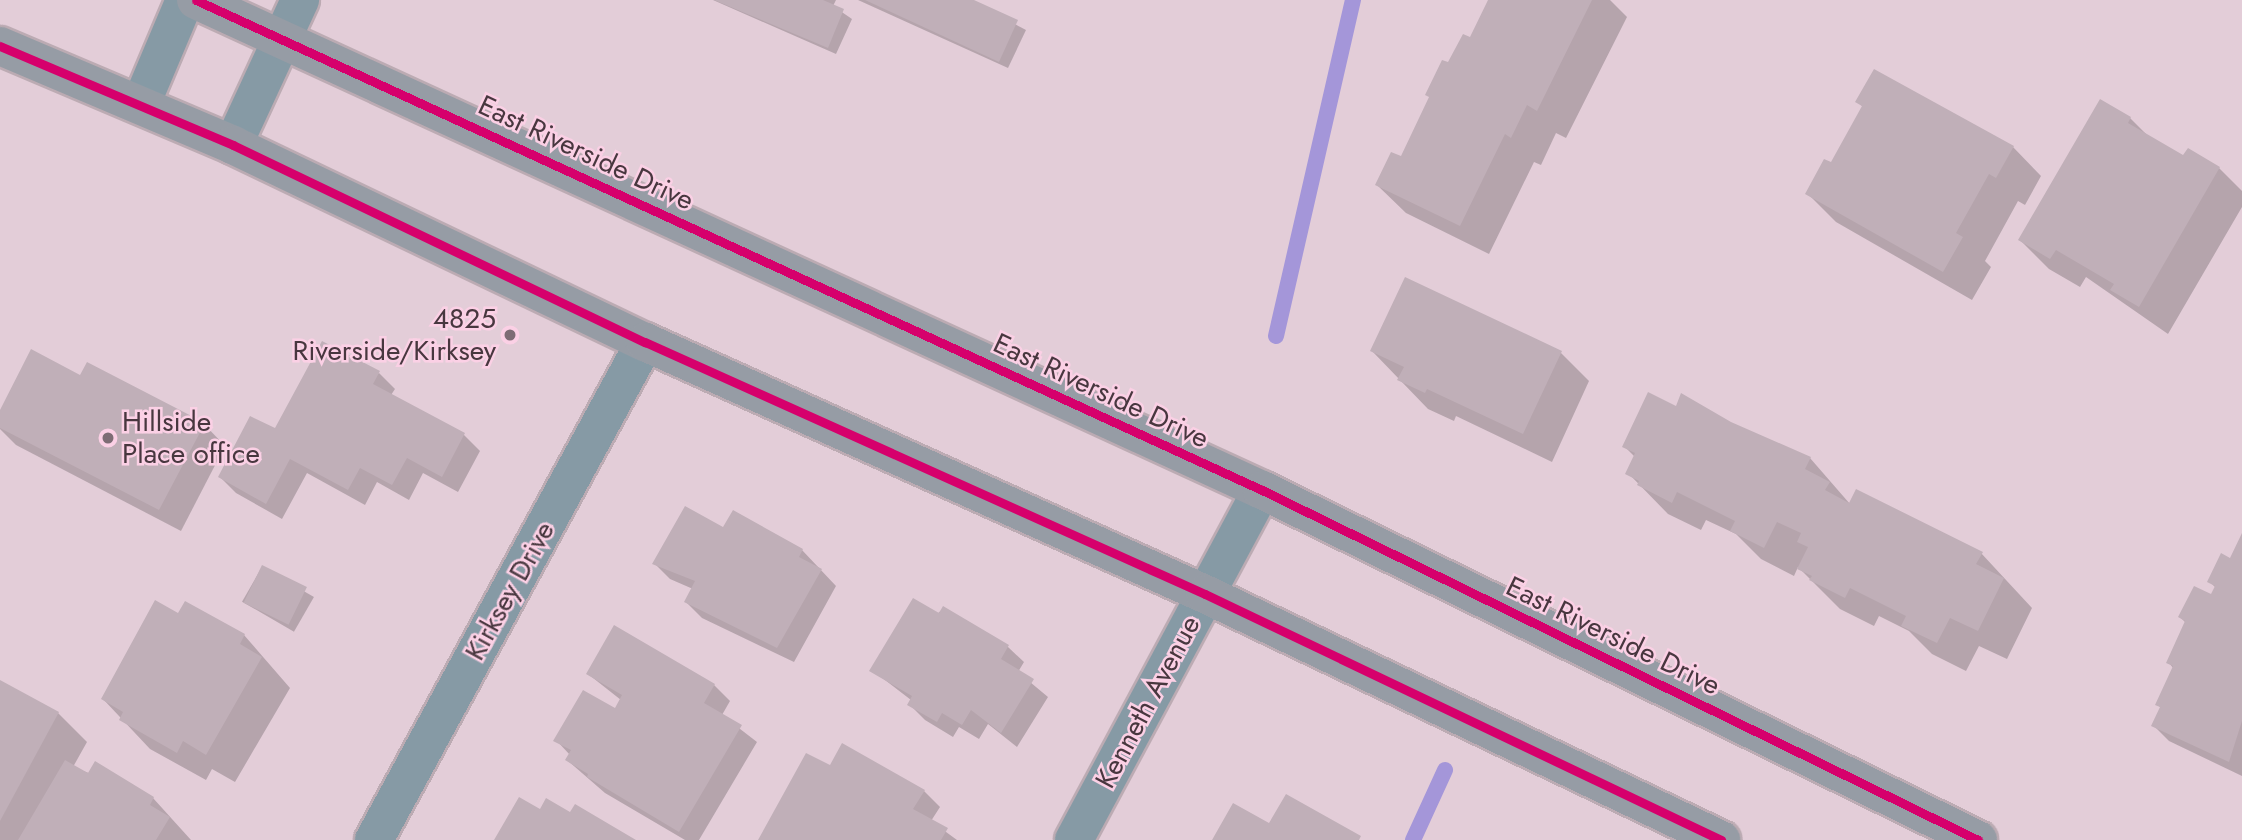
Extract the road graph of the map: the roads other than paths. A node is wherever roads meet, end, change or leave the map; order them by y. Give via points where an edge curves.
1 (185, 0) edge
2 (196, 0) edge
3 (300, 0) edge
4 (282, 38) junction
5 (0, 46) edge
6 (141, 104) junction
7 (233, 145) junction
8 (645, 342) junction
9 (1262, 490) junction
10 (1205, 594) junction
11 (374, 840) edge
12 (1074, 840) edge
13 (1721, 840) edge
14 (1978, 840) edge

1 - 6 street
2 - 4 main road, East Riverside Drive
3 - 4 street
4 - 7 street
4 - 9 main road, East Riverside Drive
5 - 6 main road
6 - 7 main road
7 - 8 main road
8 - 10 main road
8 - 11 street, Kirksey Drive
9 - 10 street, Kenneth Avenue
9 - 14 main road, East Riverside Drive
10 - 12 street, Kenneth Avenue
10 - 13 main road

